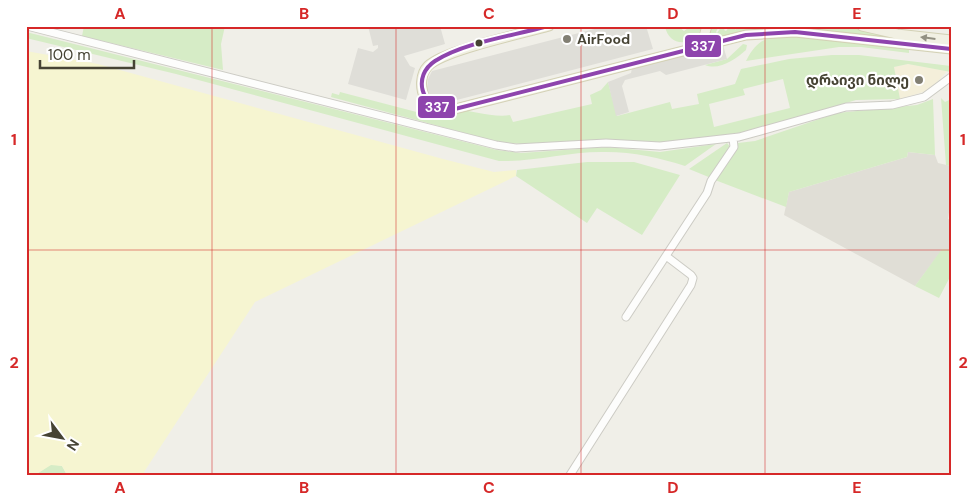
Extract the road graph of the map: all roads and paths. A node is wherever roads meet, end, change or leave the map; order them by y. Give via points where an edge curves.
1 (27, 26) edge
2 (549, 26) edge
3 (707, 26) edge
4 (862, 26) edge
5 (951, 40) edge
6 (694, 47) junction
7 (951, 49) edge
8 (951, 76) edge
9 (733, 138) junction
10 (666, 256) junction
11 (626, 317) dead end
12 (570, 475) edge

1 - 9 street via 496,145 516,148 606,143 660,146
2 - 6 main road via 470,48 431,63 423,74 426,101 438,110 447,111
3 - 6 main road via 704,36
5 -> 4 main road
6 - 7 main road via 746,35 795,32
8 - 9 street via 924,97 892,105 846,107
9 - 10 street via 733,150
10 - 11 street
10 - 12 street via 691,275 691,285

